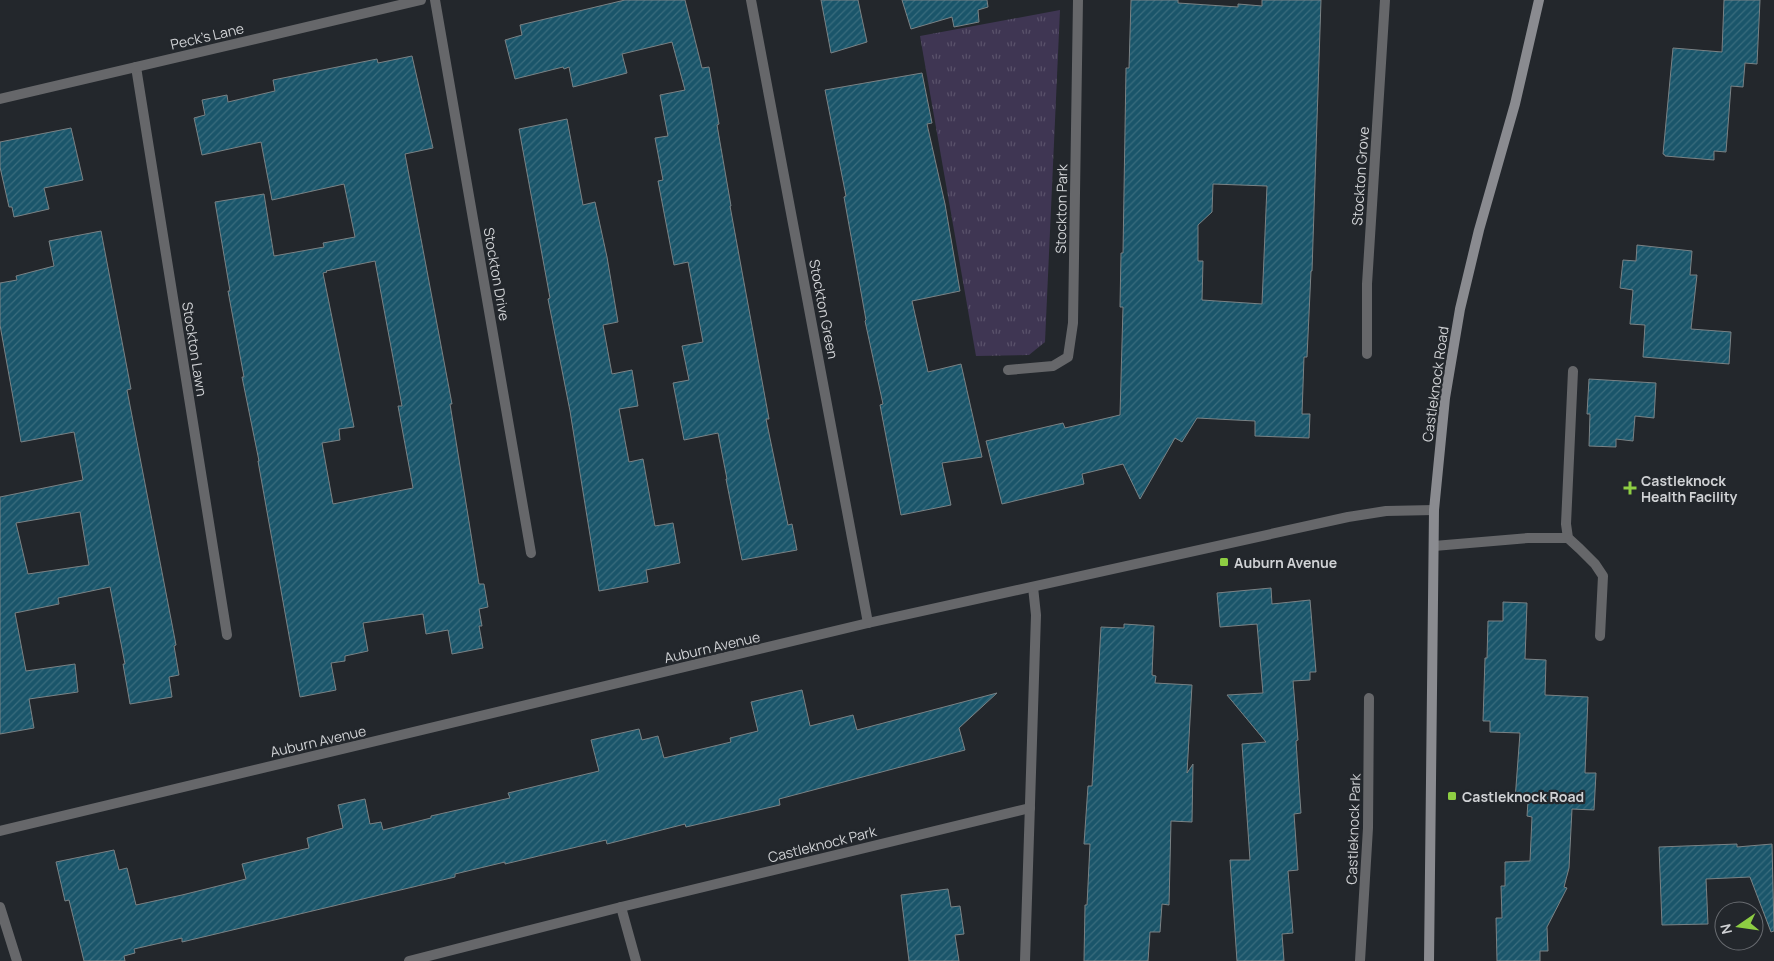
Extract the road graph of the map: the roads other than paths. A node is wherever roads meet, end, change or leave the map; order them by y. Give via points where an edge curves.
1 (421, 0) edge
2 (435, 0) edge
3 (751, 0) edge
4 (1078, 0) edge
5 (1385, 0) edge
6 (1539, 0) edge
7 (136, 67) junction
8 (0, 99) edge
9 (1367, 354) dead end
10 (1008, 370) dead end
11 (1573, 370) dead end
12 (1434, 510) junction
13 (1568, 538) junction
14 (1434, 546) junction
15 (531, 552) dead end
16 (1034, 587) junction
17 (868, 624) junction
18 (227, 635) dead end
19 (1600, 636) dead end
20 (1370, 698) dead end
21 (1030, 808) junction
22 (0, 831) edge
23 (0, 907) edge
24 (621, 907) junction
25 (17, 961) edge
26 (409, 961) edge
27 (636, 961) edge
28 (1025, 961) edge
29 (1360, 961) edge
30 (1429, 961) edge

1 - 7 street, Peck's Lane
2 - 15 street, Stockton Drive
3 - 17 street, Stockton Green
4 - 10 street, Stockton Park via 1072,324 1068,357 1053,366
5 - 9 street, Stockton Grove via 1367,284
6 - 12 main road, Castleknock Road via 1515,104 1460,309 1445,398
7 - 8 street, Peck's Lane
7 - 18 street, Stockton Lawn
11 - 13 street via 1566,510
12 - 14 main road, Castleknock Road
12 - 16 street, Auburn Avenue via 1386,511 1348,517
13 - 14 street
13 - 19 street via 1603,576
14 - 30 main road, Castleknock Road
16 - 17 street, Auburn Avenue
16 - 21 street via 1036,615
17 - 22 street, Auburn Avenue
20 - 29 street, Castleknock Park via 1368,828
21 - 24 street, Castleknock Park
21 - 28 street
23 - 25 street
24 - 26 street, Castleknock Park
24 - 27 street

